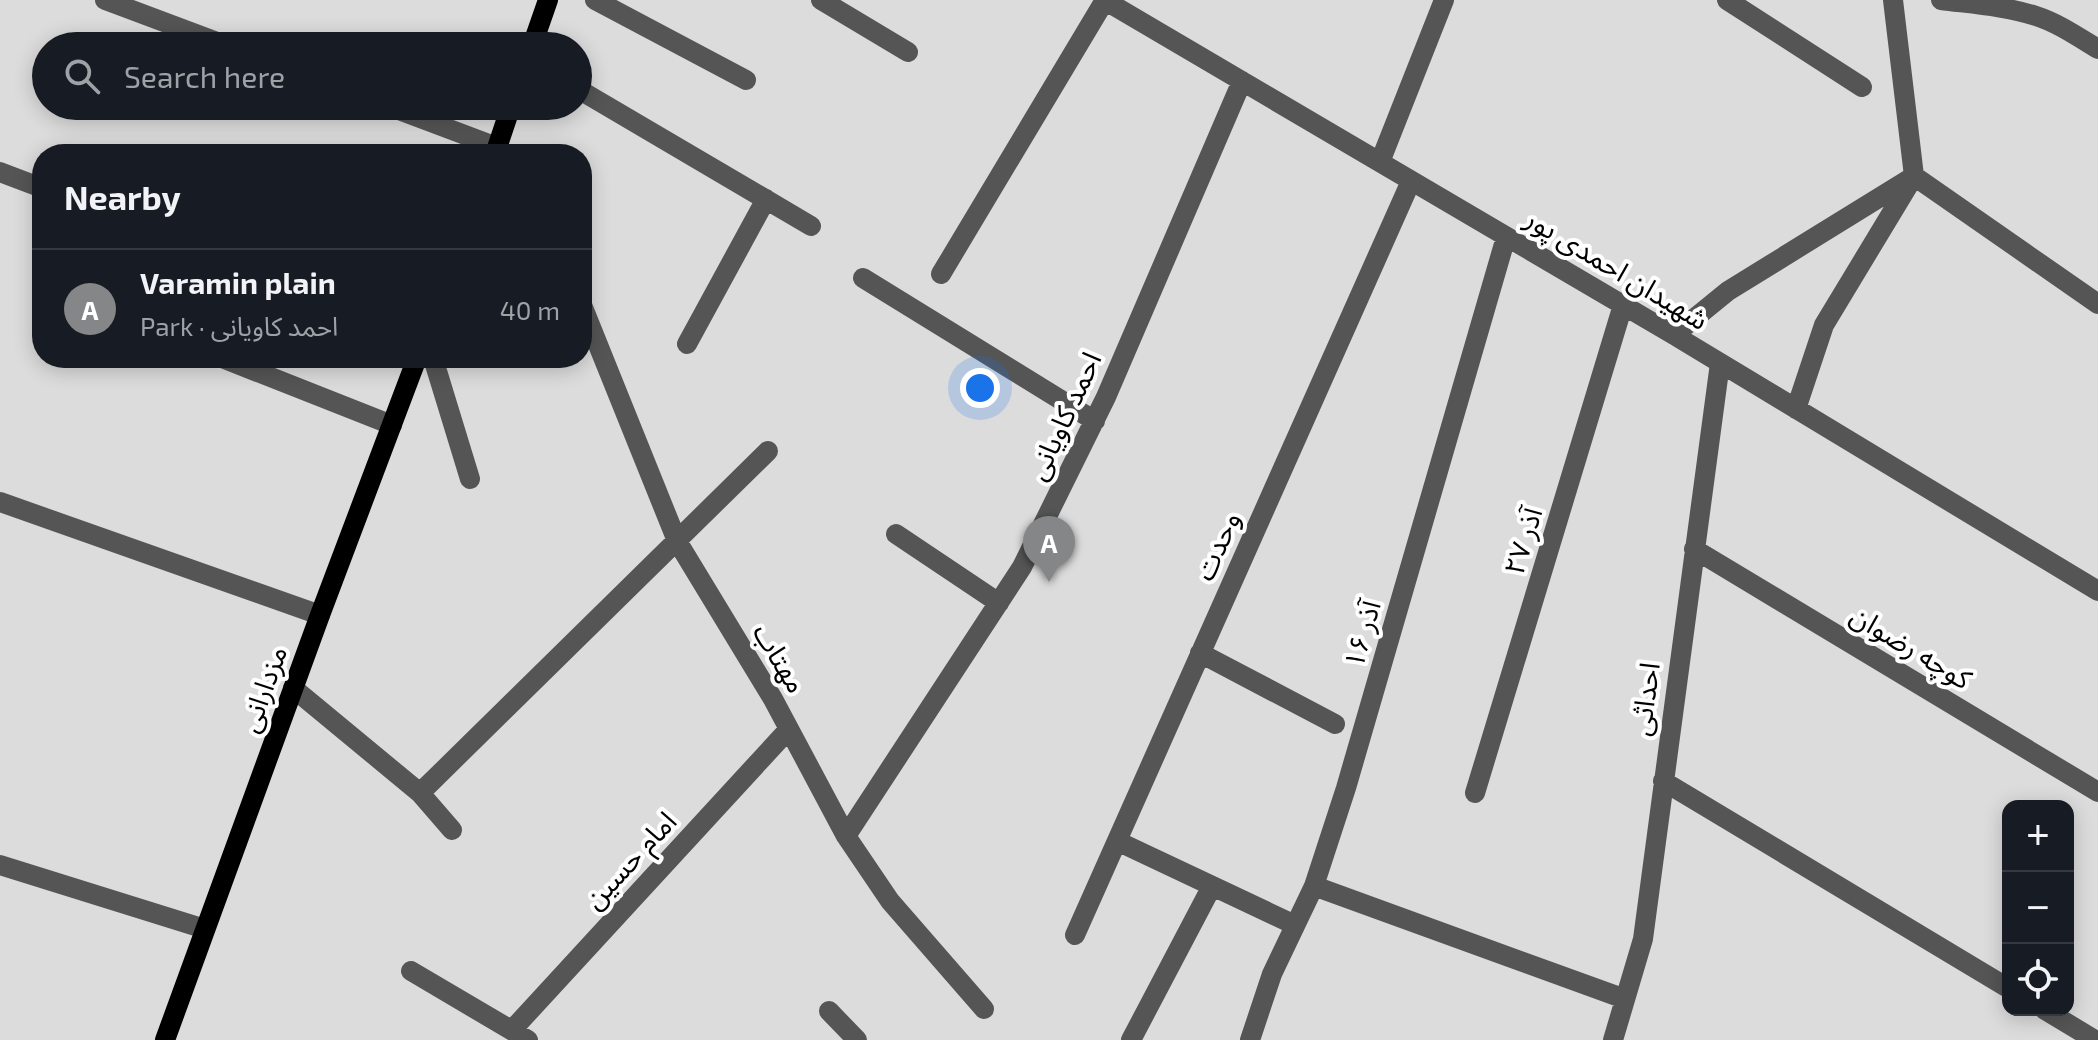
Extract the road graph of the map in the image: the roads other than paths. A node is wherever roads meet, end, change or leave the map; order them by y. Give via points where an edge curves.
1 (105, 0) edge
2 (548, 0) edge
3 (595, 0) edge
4 (821, 0) edge
5 (1105, 0) edge
6 (1444, 0) edge
7 (1727, 0) edge
8 (1893, 0) edge
9 (1941, 0) edge
10 (191, 32) edge
11 (537, 32) edge
12 (2098, 49) edge
13 (908, 52) dead end
14 (746, 80) dead end
15 (1242, 81) junction
16 (1862, 87) dead end
17 (592, 97) edge
18 (421, 120) edge
19 (507, 120) edge
20 (479, 144) edge
21 (500, 144) edge
22 (1380, 162) junction
23 (0, 172) edge
24 (1914, 176) junction
25 (1411, 181) junction
26 (32, 184) edge
27 (766, 199) junction
28 (811, 226) dead end
29 (1506, 237) junction
30 (941, 274) dead end
31 (863, 278) dead end
32 (2098, 304) edge
33 (1623, 305) junction
34 (592, 330) edge
35 (1674, 335) junction
36 (687, 344) dead end
37 (1720, 363) junction
38 (247, 368) edge
39 (413, 368) edge
40 (436, 368) edge
41 (1796, 409) junction
42 (1095, 421) junction
43 (392, 425) junction
44 (768, 451) dead end
45 (470, 479) dead end
46 (0, 502) edge
47 (896, 534) dead end
48 (677, 541) junction
49 (1694, 549) junction
50 (2098, 591) edge
51 (999, 603) junction
52 (320, 615) junction
53 (1200, 653) junction
54 (293, 688) junction
55 (1335, 724) dead end
56 (789, 729) junction
57 (1663, 781) junction
58 (2098, 792) edge
59 (420, 793) junction
60 (1475, 793) dead end
61 (452, 830) dead end
62 (846, 836) junction
63 (1117, 841) junction
64 (0, 865) edge
65 (1212, 886) junction
66 (1314, 886) junction
67 (1295, 925) junction
68 (205, 929) junction
69 (1075, 935) dead end
70 (411, 971) dead end
71 (2002, 984) edge
72 (1625, 999) junction
73 (984, 1009) dead end
74 (829, 1011) dead end
75 (2055, 1016) edge
76 (520, 1035) edge
77 (1616, 1039) edge
78 (165, 1040) edge
79 (857, 1040) edge
80 (1131, 1040) edge
81 (1250, 1040) edge
82 (2095, 1040) edge

1 - 10 street
2 - 11 main road
3 - 14 street
4 - 13 street
5 - 15 street, شهیدان احمدی پور
5 - 30 street
6 - 22 street
7 - 16 street
8 - 24 street
9 - 12 street via 2039,17
15 - 22 street, شهیدان احمدی پور
15 - 42 street, احمد کاویانی
17 - 27 street
18 - 20 street
19 - 21 main road
22 - 25 street, شهیدان احمدی پور
23 - 26 street
24 - 32 street
24 - 35 street via 1728,291
24 - 41 street via 1824,325
25 - 29 street, شهیدان احمدی پور
25 - 53 street, وحدت
27 - 28 street
27 - 36 street
29 - 33 street, شهیدان احمدی پور
29 - 66 street, ۱۶ آذر
31 - 42 street
33 - 35 street, شهیدان احمدی پور
33 - 60 street, ۲۷ آذر
34 - 48 street, مهتاب
35 - 37 street, شهیدان احمدی پور
37 - 41 street, شهیدان احمدی پور
37 - 49 street, احداثی
38 - 43 street
39 - 43 main road, مزدارانی
40 - 45 street
41 - 50 street, شهیدان احمدی پور
42 - 51 street, احمد کاویانی
43 - 52 main road, مزدارانی
44 - 48 street
46 - 52 street
47 - 51 street
48 - 56 street, مهتاب
48 - 59 street
49 - 57 street, احداثی
49 - 58 street, کوچه رضوان
51 - 62 street, احمد کاویانی
52 - 54 main road, مزدارانی
53 - 55 street
53 - 63 street, وحدت
54 - 59 street
54 - 68 main road, مزدارانی
56 - 62 street, مهتاب
56 - 76 street, امام حسین
57 - 71 street
57 - 72 street, احداثی via 1643,939
59 - 61 street
62 - 73 street, مهتاب via 890,901
63 - 65 street
63 - 69 street, وحدت
64 - 68 street
65 - 67 street
65 - 80 street
66 - 67 street, ۱۶ آذر
66 - 72 street
67 - 81 street, ۱۶ آذر
68 - 78 main road, مزدارانی
70 - 76 street
72 - 77 street, احداثی
74 - 79 street
75 - 82 street

